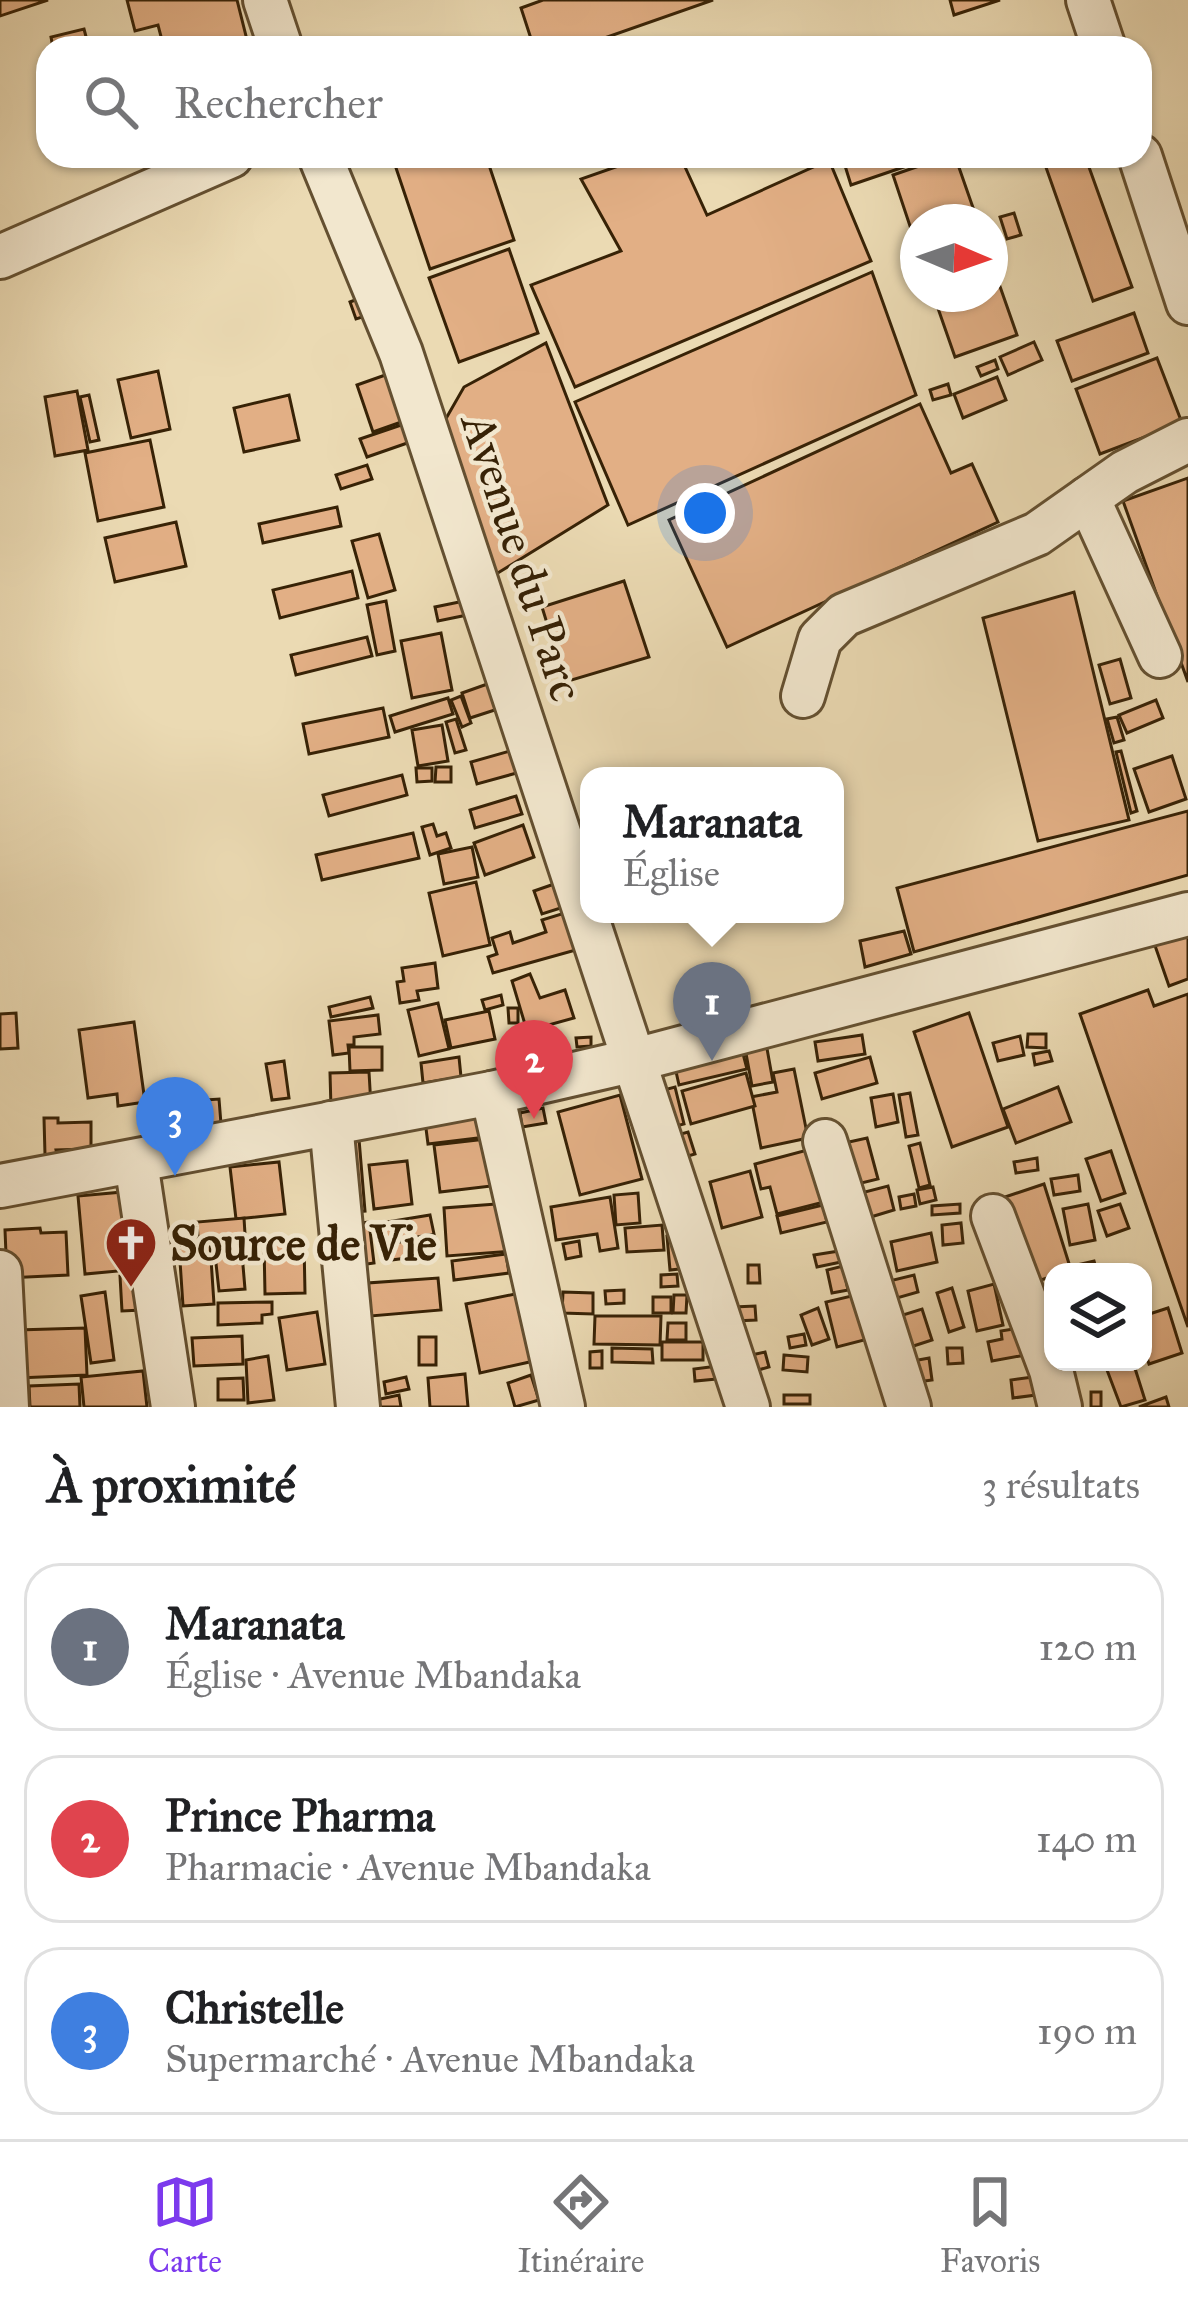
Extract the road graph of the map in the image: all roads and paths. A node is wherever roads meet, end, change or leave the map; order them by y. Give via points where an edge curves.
1 (265, 0) edge
2 (1088, 0) edge
3 (277, 36) edge
4 (1100, 36) edge
5 (204, 168) edge
6 (325, 168) edge
7 (1144, 168) edge
8 (0, 257) edge
9 (1188, 303) edge
10 (1188, 440) edge
11 (1088, 498) junction
12 (1160, 656) dead end
13 (803, 696) dead end
14 (580, 894) edge
15 (1188, 914) edge
16 (590, 923) edge
17 (635, 1060) junction
18 (492, 1093) junction
19 (331, 1123) junction
20 (825, 1141) dead end
21 (136, 1162) junction
22 (0, 1186) edge
23 (993, 1216) dead end
24 (0, 1271) edge
25 (8, 1407) edge
26 (173, 1407) edge
27 (358, 1407) edge
28 (562, 1407) edge
29 (748, 1407) edge
30 (909, 1407) edge
31 (1060, 1407) edge

1 - 3 street
2 - 4 street
5 - 8 street
6 - 14 street, Avenue du Parc via 401,353
7 - 9 street
10 - 11 street
11 - 12 street
11 - 13 street via 1037,534 844,615 820,639
15 - 17 street
16 - 17 street, Avenue du Parc
17 - 18 street
17 - 29 street, Avenue du Parc
18 - 19 street
18 - 28 street
19 - 21 street
19 - 27 street
20 - 30 street
21 - 22 street
21 - 26 street
23 - 31 street
24 - 25 street

